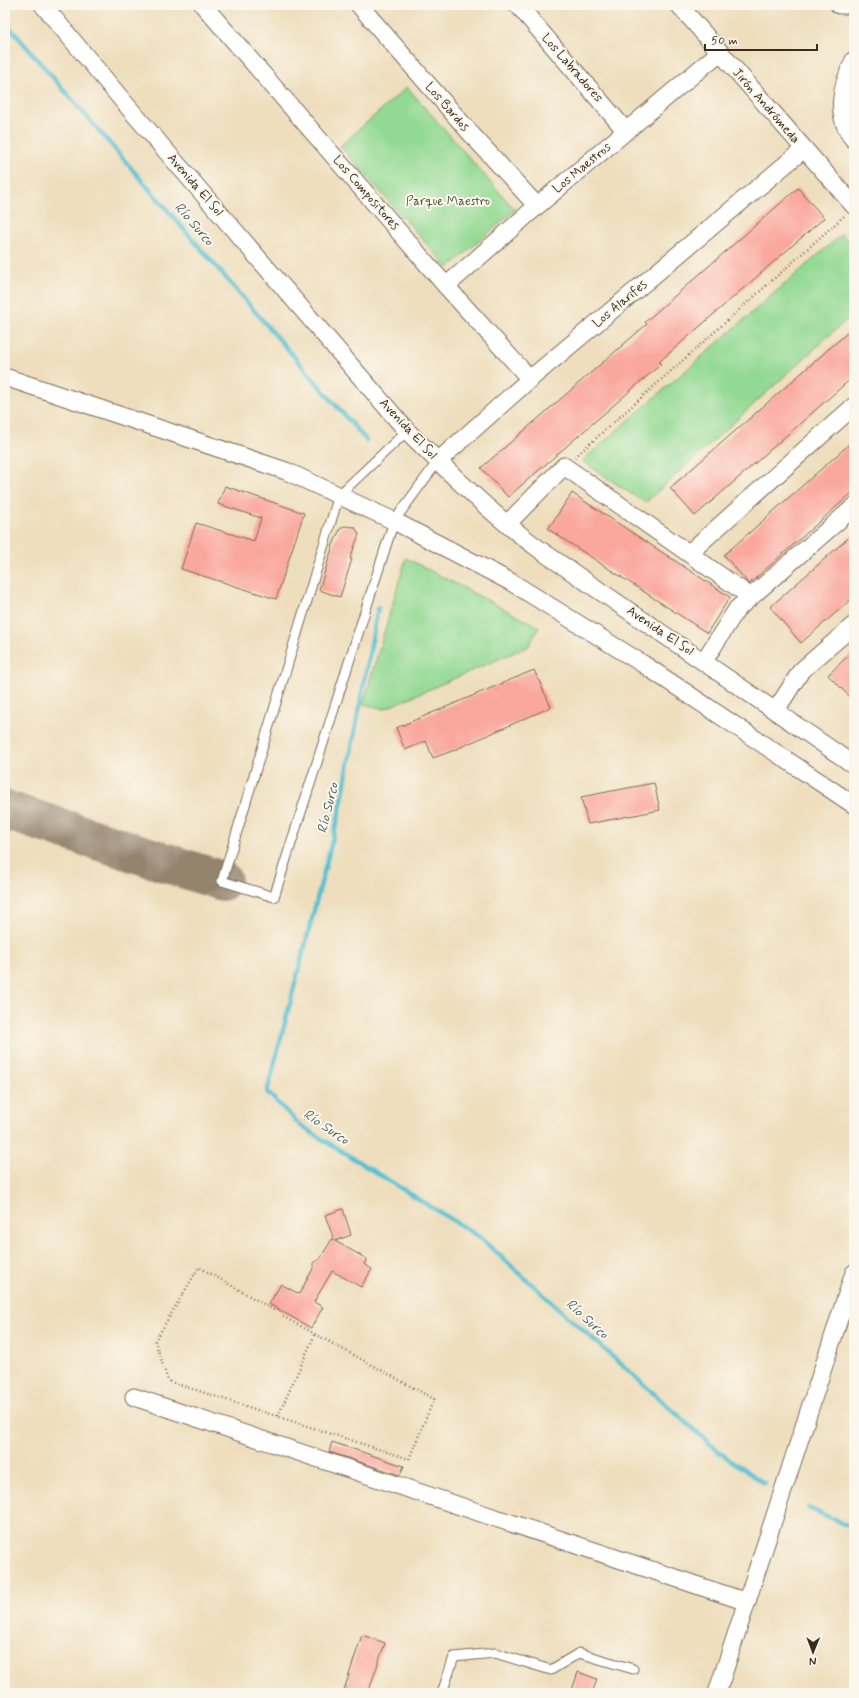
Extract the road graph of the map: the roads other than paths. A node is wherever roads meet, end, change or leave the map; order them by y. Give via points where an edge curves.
1 (43, 5) edge
2 (203, 5) edge
3 (359, 5) edge
4 (518, 5) edge
5 (679, 5) edge
6 (839, 5) edge
7 (846, 5) edge
8 (720, 52) junction
9 (854, 60) edge
10 (626, 131) junction
11 (854, 140) edge
12 (804, 149) junction
13 (537, 206) junction
14 (851, 209) edge
15 (446, 286) junction
16 (5, 377) edge
17 (530, 379) junction
18 (854, 406) edge
19 (408, 431) junction
20 (438, 460) junction
21 (338, 495) junction
22 (854, 508) edge
23 (394, 521) junction
24 (507, 524) junction
25 (689, 553) junction
26 (751, 597) junction
27 (854, 625) edge
28 (704, 661) junction
29 (776, 710) junction
30 (854, 765) edge
31 (854, 804) edge
32 (854, 1273) edge
33 (134, 1397) dead end
34 (747, 1602) junction
35 (633, 1669) dead end
36 (442, 1693) edge
37 (717, 1693) edge

1 - 19 street, Avenida El Sol via 123,102
2 - 15 street, Los Compositores
3 - 13 street, Los Bardos
4 - 10 street, Los Labradores
5 - 8 street, Jirón Andrómeda
6 - 7 street
8 - 10 street, Los Maestros
8 - 12 street, Jirón Andrómeda
9 - 11 street via 843,85 841,109 847,131
10 - 13 street, Los Maestros
12 - 14 street, Jirón Andrómeda
12 - 17 street, Los Alarifes
13 - 15 street, Los Maestros
15 - 17 street, Los Compositores
16 - 21 street via 286,471
17 - 20 street, Los Alarifes
18 - 25 street
19 - 20 street, Avenida El Sol
19 - 21 lane
20 - 23 lane
20 - 24 street, Avenida El Sol
21 - 23 street
21 - 23 lane via 222,881 274,897
22 - 26 street
23 - 31 street via 511,582 643,664
24 - 25 street via 564,466
24 - 28 street, Avenida El Sol via 543,552
25 - 26 street
26 - 28 street via 737,609
27 - 29 street via 801,671
28 - 29 street, Avenida El Sol
29 - 30 street, Avenida El Sol
32 - 34 street
33 - 34 street
34 - 37 street
35 - 36 lane via 579,1653 551,1670 495,1653 454,1657

